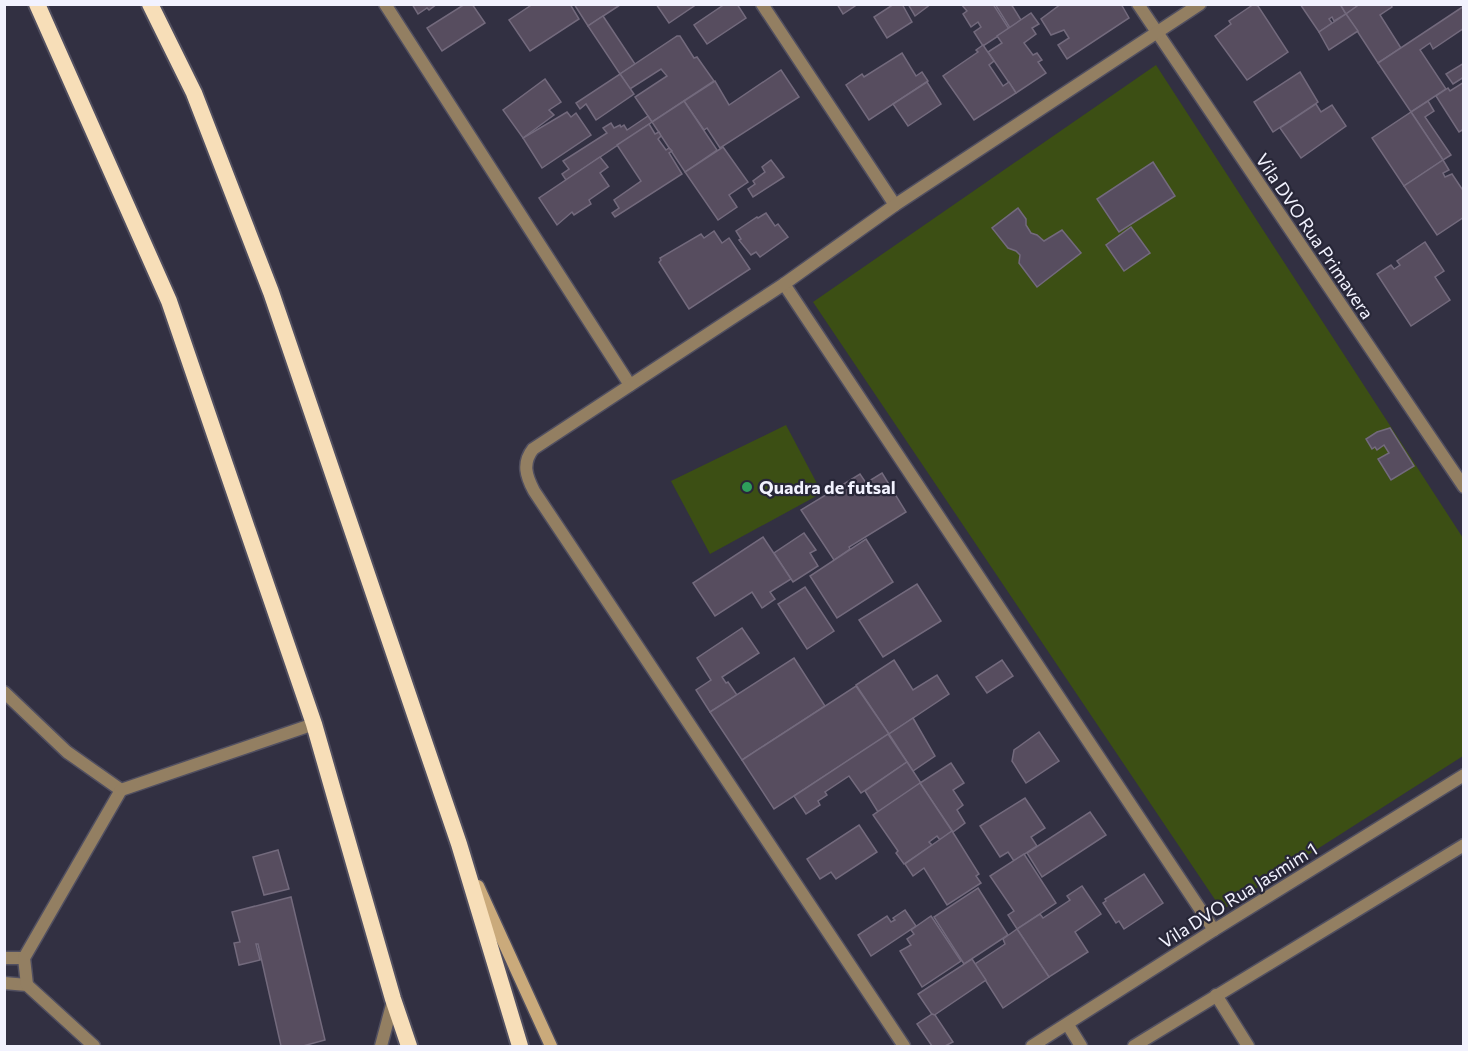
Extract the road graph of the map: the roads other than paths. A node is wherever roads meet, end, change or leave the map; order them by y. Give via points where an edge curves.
1 (37, 4) edge
2 (150, 4) edge
3 (385, 4) edge
4 (762, 4) edge
5 (1138, 4) edge
6 (1200, 4) edge
7 (1156, 34) junction
8 (895, 205) junction
9 (784, 284) junction
10 (630, 385) junction
11 (1464, 487) edge
12 (4, 692) edge
13 (314, 724) junction
14 (1464, 775) edge
15 (121, 790) junction
16 (459, 844) junction
17 (1464, 845) edge
18 (1214, 930) junction
19 (4, 958) edge
20 (24, 958) junction
21 (4, 983) edge
22 (27, 986) junction
23 (1216, 995) junction
24 (393, 999) junction
25 (1068, 1025) junction
26 (94, 1047) edge
27 (381, 1047) edge
28 (409, 1047) edge
29 (520, 1047) edge
30 (551, 1047) edge
31 (904, 1047) edge
32 (1032, 1047) edge
33 (1081, 1047) edge
34 (1134, 1047) edge
35 (1248, 1047) edge

1 - 13 highway via 169,301
2 - 16 highway via 194,93 272,292
3 - 10 street
4 - 8 street
5 - 7 street, Vila DVO Rua Primavera
6 - 7 street
7 - 8 street
7 - 11 street, Vila DVO Rua Primavera
8 - 9 street
9 - 10 street
9 - 18 street
10 - 31 street via 533,448 528,455 527,477
12 - 15 street via 67,753
13 - 15 street
13 - 24 highway
14 - 18 street, Vila DVO Rua Jasmim 1
15 - 20 street
16 - 29 highway
16 - 30 main road
17 - 23 street
18 - 25 street, Vila DVO Rua Jasmim 1
19 - 20 street
20 - 22 street
21 - 22 street
22 - 26 street
23 - 34 street
23 - 35 street
24 - 27 street
24 - 28 highway
25 - 32 street, Vila DVO Rua Jasmim 1
25 - 33 street

